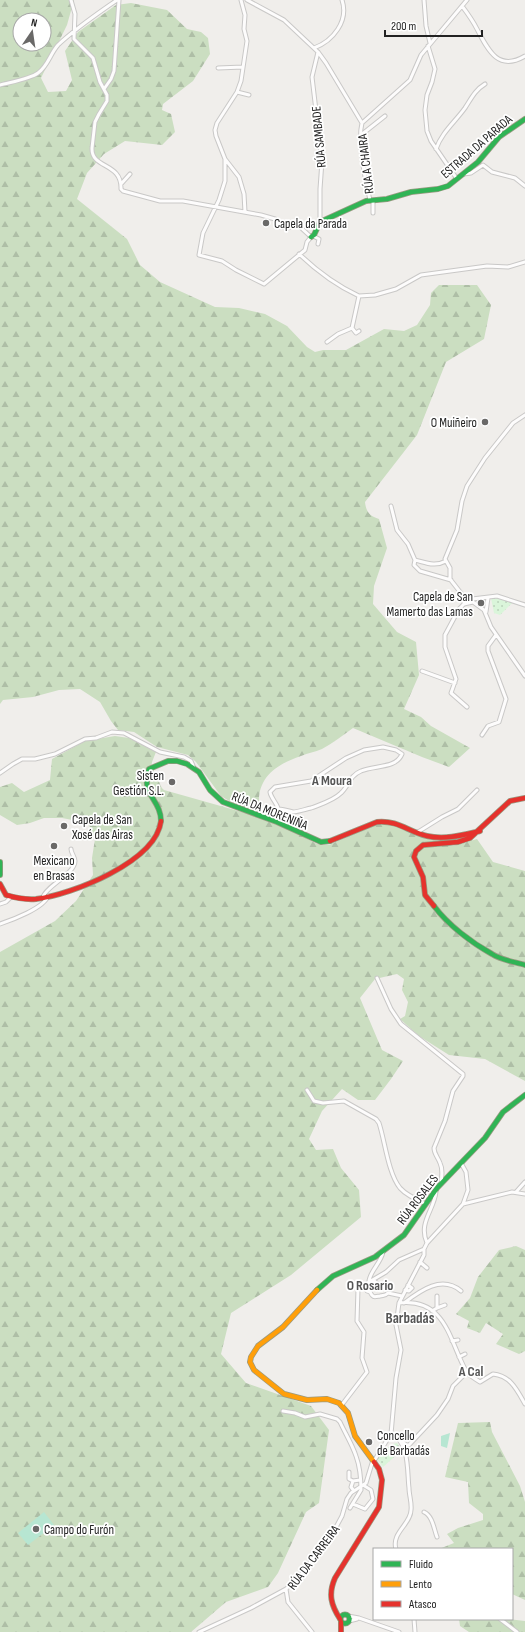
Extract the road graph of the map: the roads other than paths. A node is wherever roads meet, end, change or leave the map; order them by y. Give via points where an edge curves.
1 (71, 0) edge
2 (118, 0) edge
3 (241, 0) edge
4 (247, 0) edge
5 (342, 0) edge
6 (424, 0) edge
7 (467, 0) edge
8 (462, 6) junction
9 (73, 32) junction
10 (429, 44) junction
11 (314, 48) junction
12 (318, 52) junction
13 (525, 56) edge
14 (243, 67) junction
15 (218, 68) dead end
16 (485, 84) dead end
17 (0, 85) edge
18 (104, 89) junction
19 (237, 92) junction
20 (249, 95) dead end
21 (385, 116) dead end
22 (525, 119) edge
23 (362, 123) junction
24 (361, 136) junction
25 (436, 149) junction
26 (226, 159) junction
27 (130, 174) dead end
28 (464, 174) junction
29 (457, 179) junction
30 (121, 184) junction
31 (525, 186) edge
32 (371, 200) junction
33 (216, 207) junction
34 (245, 212) junction
35 (373, 213) dead end
36 (320, 222) junction
37 (312, 237) junction
38 (318, 244) dead end
39 (299, 254) junction
40 (525, 262) edge
41 (359, 296) junction
42 (352, 328) junction
43 (359, 330) dead end
44 (327, 342) dead end
45 (525, 415) edge
46 (391, 506) dead end
47 (415, 560) junction
48 (446, 561) junction
49 (452, 580) junction
50 (464, 597) junction
51 (488, 598) junction
52 (473, 600) junction
53 (464, 604) junction
54 (525, 605) edge
55 (487, 615) junction
56 (496, 635) junction
57 (422, 671) dead end
58 (525, 676) edge
59 (455, 683) junction
60 (467, 707) dead end
61 (482, 735) dead end
62 (194, 768) junction
63 (0, 773) edge
64 (477, 790) dead end
65 (525, 798) edge
66 (278, 808) junction
67 (261, 816) junction
68 (480, 831) junction
69 (418, 832) junction
70 (71, 849) dead end
71 (0, 862) edge
72 (0, 875) edge
73 (0, 884) edge
74 (45, 897) junction
75 (10, 898) junction
76 (0, 904) edge
77 (0, 924) edge
78 (525, 965) edge
79 (377, 978) dead end
80 (306, 1090) dead end
81 (525, 1095) edge
82 (461, 1163) junction
83 (525, 1182) edge
84 (441, 1183) junction
85 (437, 1188) junction
86 (516, 1192) junction
87 (525, 1194) edge
88 (426, 1204) junction
89 (464, 1204) junction
90 (427, 1243) junction
91 (424, 1249) junction
92 (382, 1252) junction
93 (420, 1262) junction
94 (427, 1268) dead end
95 (371, 1281) junction
96 (364, 1285) junction
97 (380, 1285) dead end
98 (461, 1291) dead end
99 (402, 1296) junction
100 (437, 1296) dead end
101 (404, 1303) junction
102 (399, 1304) junction
103 (445, 1305) dead end
104 (437, 1308) junction
105 (432, 1311) junction
106 (458, 1340) dead end
107 (452, 1341) junction
108 (465, 1354) dead end
109 (459, 1357) junction
110 (466, 1373) junction
111 (525, 1404) edge
112 (341, 1406) junction
113 (283, 1411) dead end
114 (393, 1435) junction
115 (374, 1461) junction
116 (349, 1472) dead end
117 (360, 1480) junction
118 (353, 1481) junction
119 (362, 1486) junction
120 (354, 1491) junction
121 (353, 1504) junction
122 (350, 1508) dead end
123 (424, 1512) dead end
124 (437, 1537) dead end
125 (396, 1548) edge
126 (286, 1589) junction
127 (330, 1599) junction
128 (347, 1619) junction
129 (341, 1620) junction
130 (414, 1620) edge
131 (501, 1620) edge
132 (199, 1632) edge
133 (312, 1632) edge
134 (342, 1632) edge
135 (399, 1632) edge
136 (415, 1632) edge
137 (517, 1632) edge

1 - 9 street via 74,14
2 - 9 street
2 - 18 street via 114,71
3 - 14 street via 247,41
4 - 11 street via 284,20
5 - 11 street via 344,12 338,28 328,40
6 - 10 street
7 - 8 street, RÚA A CHAIRA
8 - 10 street, RÚA A CHAIRA
8 - 13 street via 490,53 509,62
9 - 17 street via 57,47 39,72
9 - 18 street via 75,41 93,58
10 - 23 street, RÚA A CHAIRA via 419,58 410,80
10 - 25 street via 435,69 427,95 426,130
11 - 12 street
12 - 23 street
12 - 36 street, RÚA SAMBADE via 312,77 322,161
14 - 15 street
14 - 19 street
16 - 25 street via 478,88 448,128
18 - 30 street via 107,101 97,118 92,152 101,163 118,174
19 - 20 street
19 - 26 street via 216,123 216,136
21 - 24 street
22 - 28 street, ESTRADA DA PARADA via 499,137 482,158
23 - 24 street, RÚA A CHAIRA
24 - 32 street, RÚA A CHAIRA via 365,175
25 - 29 street
26 - 33 street via 225,181
26 - 34 street via 239,177 244,194
27 - 30 street
28 - 29 street, ESTRADA DA PARADA
28 - 31 street via 484,165 492,172 514,178
29 - 32 street, ESTRADA DA PARADA via 448,186 438,189
30 - 33 street via 124,191 156,200 183,201
32 - 35 street, RÚA A CHAIRA
32 - 36 street, ESTRADA DA PARADA
33 - 34 street
33 - 39 street via 200,242 200,256 222,261 264,284
34 - 37 street via 275,219 281,227 298,225
36 - 37 street
37 - 38 street via 319,239
37 - 39 street via 307,242 305,250
39 - 41 street via 313,267
40 - 41 street via 508,267 487,266 421,275 396,289
41 - 42 street
42 - 43 street via 356,333
42 - 44 street
45 - 48 street via 513,423 467,486 457,530
46 - 47 street via 397,530 408,544
47 - 48 street via 435,565
47 - 49 street via 414,565 420,571
48 - 49 street
49 - 50 street
50 - 52 street
50 - 53 street
51 - 52 street
51 - 54 street via 497,596
51 - 55 street
52 - 53 street
52 - 55 street
53 - 59 street via 446,631 445,647
55 - 56 street via 490,627
56 - 58 street
56 - 61 street via 488,646 488,651 506,699 499,722 488,726
57 - 59 street
59 - 60 street via 452,695
62 - 63 street via 191,761 184,757 160,752 124,733 112,732 85,739 55,754 22,759
62 - 67 street, RÚA DA MORENIÑA via 210,790 223,802
62 - 74 street via 177,761 168,761 149,769 147,785 160,811 157,834 120,868 81,887
64 - 69 street via 458,809
65 - 68 street via 510,801
66 - 66 street via 294,812 328,802 342,793 348,781 358,772 396,762 402,754 396,750 383,748 364,750 346,758 311,781 275,787 270,796
66 - 67 street
67 - 69 street, RÚA DA MORENIÑA via 321,842 332,841 383,821 399,823
68 - 69 street, RÚA DA MORENIÑA via 442,837
68 - 78 street via 458,842 423,845 416,851 415,860 423,877 425,895 442,917 493,955
70 - 74 street via 74,864 46,891
71 - 72 street
73 - 75 street via 3,893
74 - 75 street via 21,900
74 - 77 street via 44,902 32,910
75 - 76 street
79 - 84 street via 401,1024 463,1074 453,1092 434,1148 442,1169
80 - 88 street via 314,1101 344,1101 376,1118 388,1159 400,1187
81 - 82 street, RÚA ROSALES via 504,1112 485,1138
82 - 84 street, RÚA ROSALES
82 - 89 street via 466,1172 468,1190
83 - 86 street
84 - 85 street, RÚA ROSALES
85 - 88 street, RÚA ROSALES
85 - 90 street via 424,1225
86 - 87 street
86 - 89 street
88 - 92 street, RÚA ROSALES via 407,1231
89 - 90 street
90 - 91 street
91 - 93 street
91 - 95 street via 399,1260
92 - 95 street via 369,1278
92 - 112 street, RÚA ROSALES via 367,1262 333,1276 284,1326 258,1346 251,1357 252,1366 284,1394 307,1400 327,1399
93 - 94 street
93 - 99 street
95 - 96 street
95 - 97 street
96 - 99 street via 366,1291 375,1297 388,1293
96 - 112 street via 358,1289 356,1319 364,1332 362,1358 367,1372
98 - 101 street via 449,1284 429,1286
99 - 102 street
100 - 104 street
101 - 102 street
101 - 105 street via 426,1306
102 - 114 street via 396,1325 401,1350 396,1378
103 - 104 street
104 - 105 street
105 - 107 street via 444,1323
106 - 107 street
107 - 109 street
108 - 109 street
109 - 110 street
110 - 111 street via 480,1382 494,1374 508,1379
110 - 114 street via 453,1386 437,1415 408,1445
112 - 115 street via 348,1413 355,1436
113 - 117 street via 305,1417 320,1414 339,1420 356,1456
114 - 115 street
114 - 125 street via 402,1445 407,1460 411,1509 396,1538
115 - 119 street via 368,1479
115 - 127 street via 382,1480 378,1507 335,1578 330,1590
116 - 118 street via 349,1479
117 - 118 street
117 - 119 street
118 - 120 street via 351,1487
119 - 120 street, RÚA DA CARREIRA
119 - 121 street
119 - 121 street via 371,1490 373,1499 365,1509
120 - 126 street, RÚA DA CARREIRA via 346,1499 342,1516 335,1529 301,1575
121 - 122 street
123 - 124 street via 428,1514
126 - 132 street
126 - 133 street, RÚA DA CARREIRA via 289,1604
127 - 128 street
127 - 129 street
128 - 129 street
128 - 134 street
128 - 135 street via 365,1620
129 - 134 street
130 - 136 street
131 - 137 street

